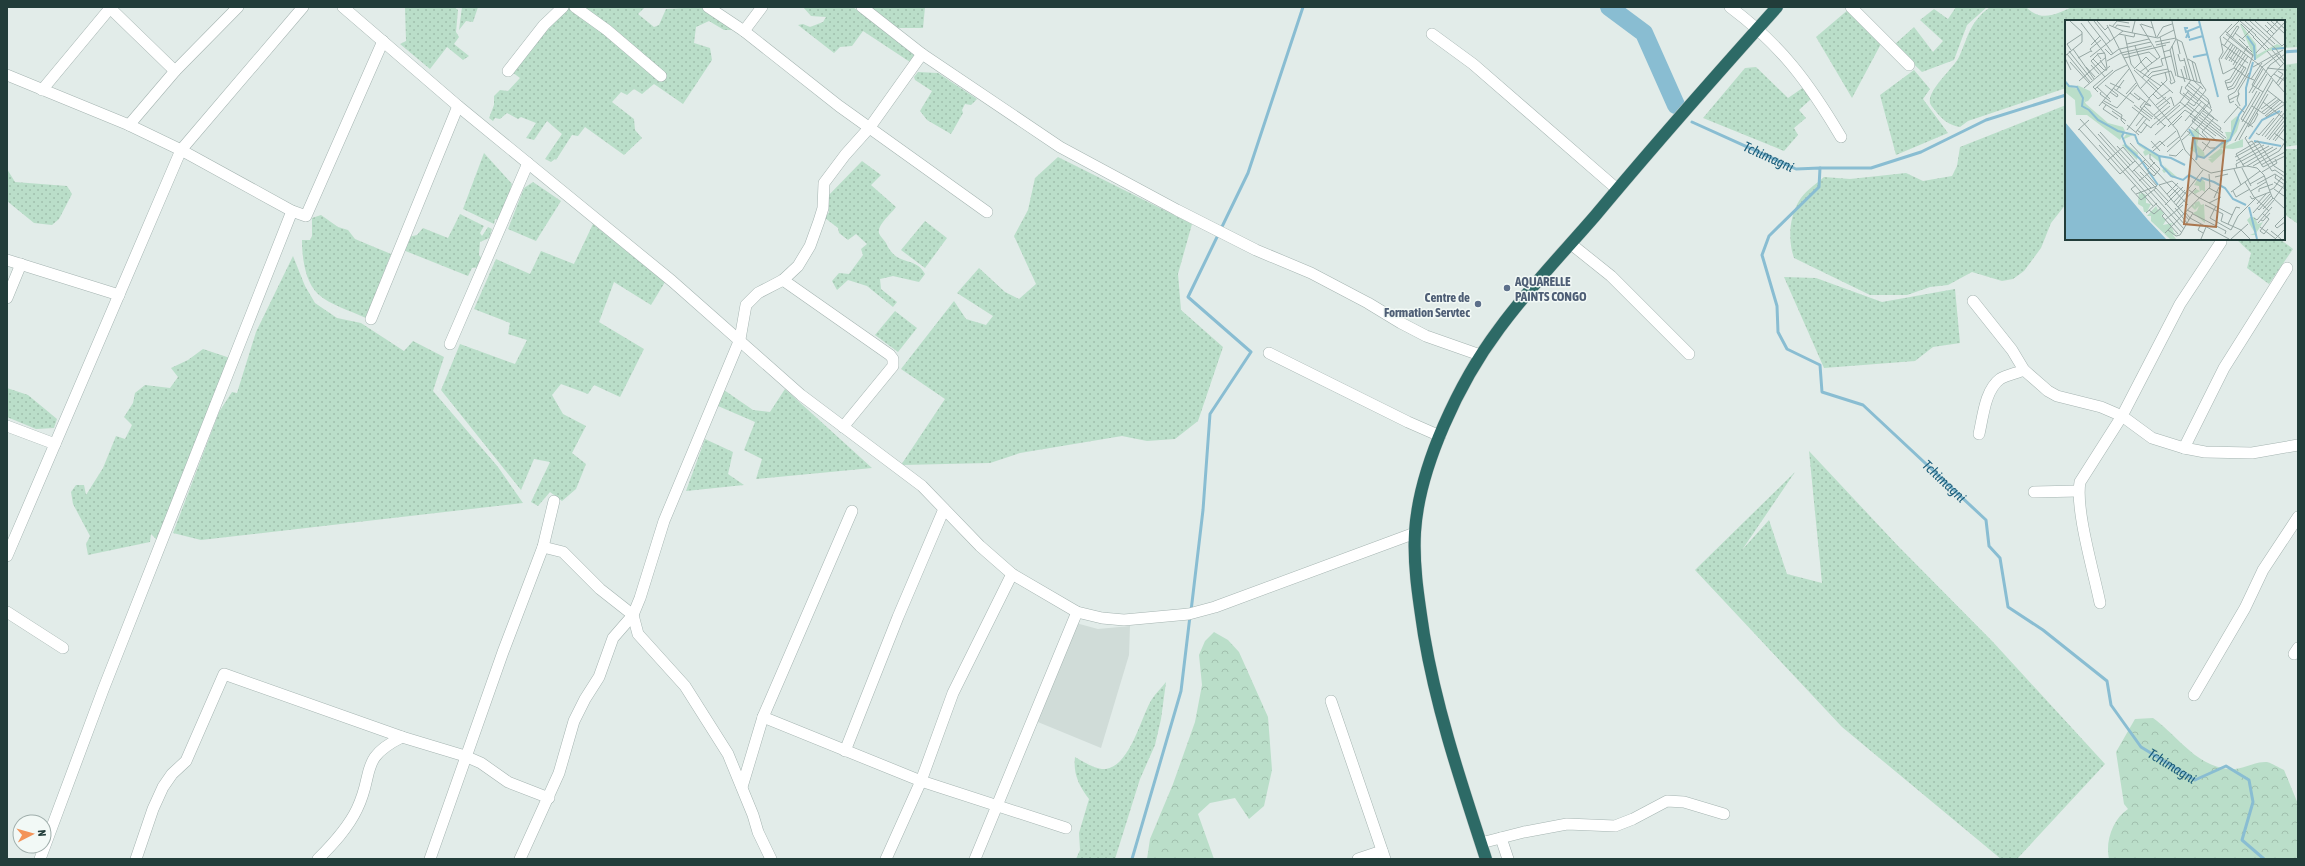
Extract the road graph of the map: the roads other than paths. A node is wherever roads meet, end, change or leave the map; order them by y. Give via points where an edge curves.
1 (110, 7) edge
2 (238, 7) edge
3 (303, 7) edge
4 (343, 7) edge
5 (563, 7) edge
6 (575, 7) edge
7 (708, 7) edge
8 (762, 7) edge
9 (862, 7) edge
10 (1730, 7) edge
11 (1777, 7) edge
12 (1856, 8) edge
13 (1758, 28) junction
14 (744, 31) junction
15 (1432, 34) dead end
16 (383, 41) junction
17 (922, 54) junction
18 (1909, 65) dead end
19 (175, 71) junction
20 (508, 71) dead end
21 (7, 75) edge
22 (661, 76) dead end
23 (42, 90) junction
24 (458, 106) junction
25 (129, 125) junction
26 (870, 127) junction
27 (1841, 137) dead end
28 (181, 150) junction
29 (528, 163) junction
30 (1617, 189) junction
31 (292, 211) junction
32 (987, 212) dead end
33 (2221, 242) dead end
34 (1571, 244) junction
35 (7, 260) edge
36 (21, 264) junction
37 (2287, 268) dead end
38 (783, 280) junction
39 (119, 295) junction
40 (7, 298) edge
41 (1973, 301) dead end
42 (371, 319) dead end
43 (740, 339) junction
44 (450, 344) dead end
45 (1269, 353) dead end
46 (1689, 354) dead end
47 (1480, 355) junction
48 (2024, 370) junction
49 (2122, 416) junction
50 (7, 426) edge
51 (843, 427) junction
52 (1979, 434) dead end
53 (1440, 436) junction
54 (55, 444) junction
55 (2298, 445) edge
56 (2184, 448) junction
57 (2078, 491) junction
58 (2034, 492) dead end
59 (554, 501) dead end
60 (944, 509) junction
61 (852, 512) dead end
62 (2298, 517) edge
63 (1415, 533) junction
64 (543, 547) junction
65 (7, 556) edge
66 (1012, 574) junction
67 (2100, 603) dead end
68 (7, 612) edge
69 (1077, 612) junction
70 (633, 615) junction
71 (63, 648) dead end
72 (2194, 695) dead end
73 (1331, 701) dead end
74 (763, 717) junction
75 (402, 736) junction
76 (845, 751) junction
77 (466, 756) junction
78 (921, 781) junction
79 (742, 787) junction
80 (549, 798) junction
81 (997, 806) junction
82 (1724, 814) dead end
83 (1066, 828) dead end
84 (1501, 838) junction
85 (1481, 843) junction
86 (1383, 855) edge
87 (40, 859) edge
88 (136, 859) edge
89 (318, 859) edge
90 (430, 859) edge
91 (520, 859) edge
92 (772, 859) edge
93 (886, 859) edge
94 (975, 859) edge
95 (1358, 859) edge
96 (1486, 859) edge
97 (1508, 859) edge

1 - 19 street
1 - 23 street
2 - 19 street
3 - 28 street
4 - 16 street
5 - 20 street via 544,25
6 - 22 street via 608,30
7 - 14 street
8 - 14 street
9 - 17 street
10 - 13 street
11 - 13 highway
12 - 18 street
13 - 27 street via 1806,80
13 - 30 highway
14 - 26 street via 839,106
15 - 30 street via 1495,83
16 - 24 street
16 - 31 street via 306,216
17 - 26 street
17 - 47 street via 1060,146 1177,210 1256,250 1311,273 1426,336
19 - 25 street
21 - 23 street
23 - 25 street
24 - 29 street
24 - 42 street
25 - 28 street
26 - 32 street
26 - 38 street via 824,183 823,208 810,246 798,266
28 - 31 street
28 - 39 street
29 - 43 street
29 - 44 street
30 - 34 highway
31 - 87 street via 103,690
33 - 49 street via 2180,304
34 - 46 street via 1611,276
34 - 47 highway via 1527,293
35 - 36 street
36 - 39 street
36 - 40 street
37 - 56 street via 2224,368
38 - 43 street via 751,298 746,305
38 - 51 street via 893,359 893,366
39 - 54 street
41 - 48 street via 2012,350
43 - 51 street via 801,395
43 - 70 street via 664,521
45 - 53 street
47 - 53 highway
48 - 49 street via 2057,396 2101,407
48 - 52 street via 2001,378 1995,384 1986,402
49 - 56 street via 2152,438
49 - 57 street via 2082,478
50 - 54 street
51 - 60 street via 922,486
53 - 63 highway via 1422,488
54 - 65 street
55 - 56 street via 2238,453
57 - 58 street
57 - 67 street
59 - 64 street
60 - 66 street
60 - 76 street
61 - 74 street
62 - 72 street via 2263,570 2245,608
63 - 69 street via 1215,607 1189,614 1124,620
63 - 85 highway via 1416,571 1429,668 1441,720
64 - 70 street via 563,552 600,589
64 - 77 street
66 - 69 street
66 - 78 street via 952,693
68 - 71 street
69 - 81 street
70 - 79 street via 638,634 685,686 728,754
70 - 80 street via 612,638 599,677 584,699 574,721
73 - 86 street
74 - 76 street
74 - 79 street
75 - 77 street
75 - 88 street via 224,674 186,761 163,787
75 - 89 street via 386,744 375,755 358,807 349,823
76 - 78 street
77 - 80 street via 508,782
77 - 90 street
78 - 81 street
78 - 93 street
79 - 92 street via 758,832
80 - 91 street
81 - 83 street
81 - 94 street
82 - 84 street via 1684,802 1667,801 1615,826 1567,824
84 - 85 street
84 - 97 street
85 - 96 highway
86 - 95 street

